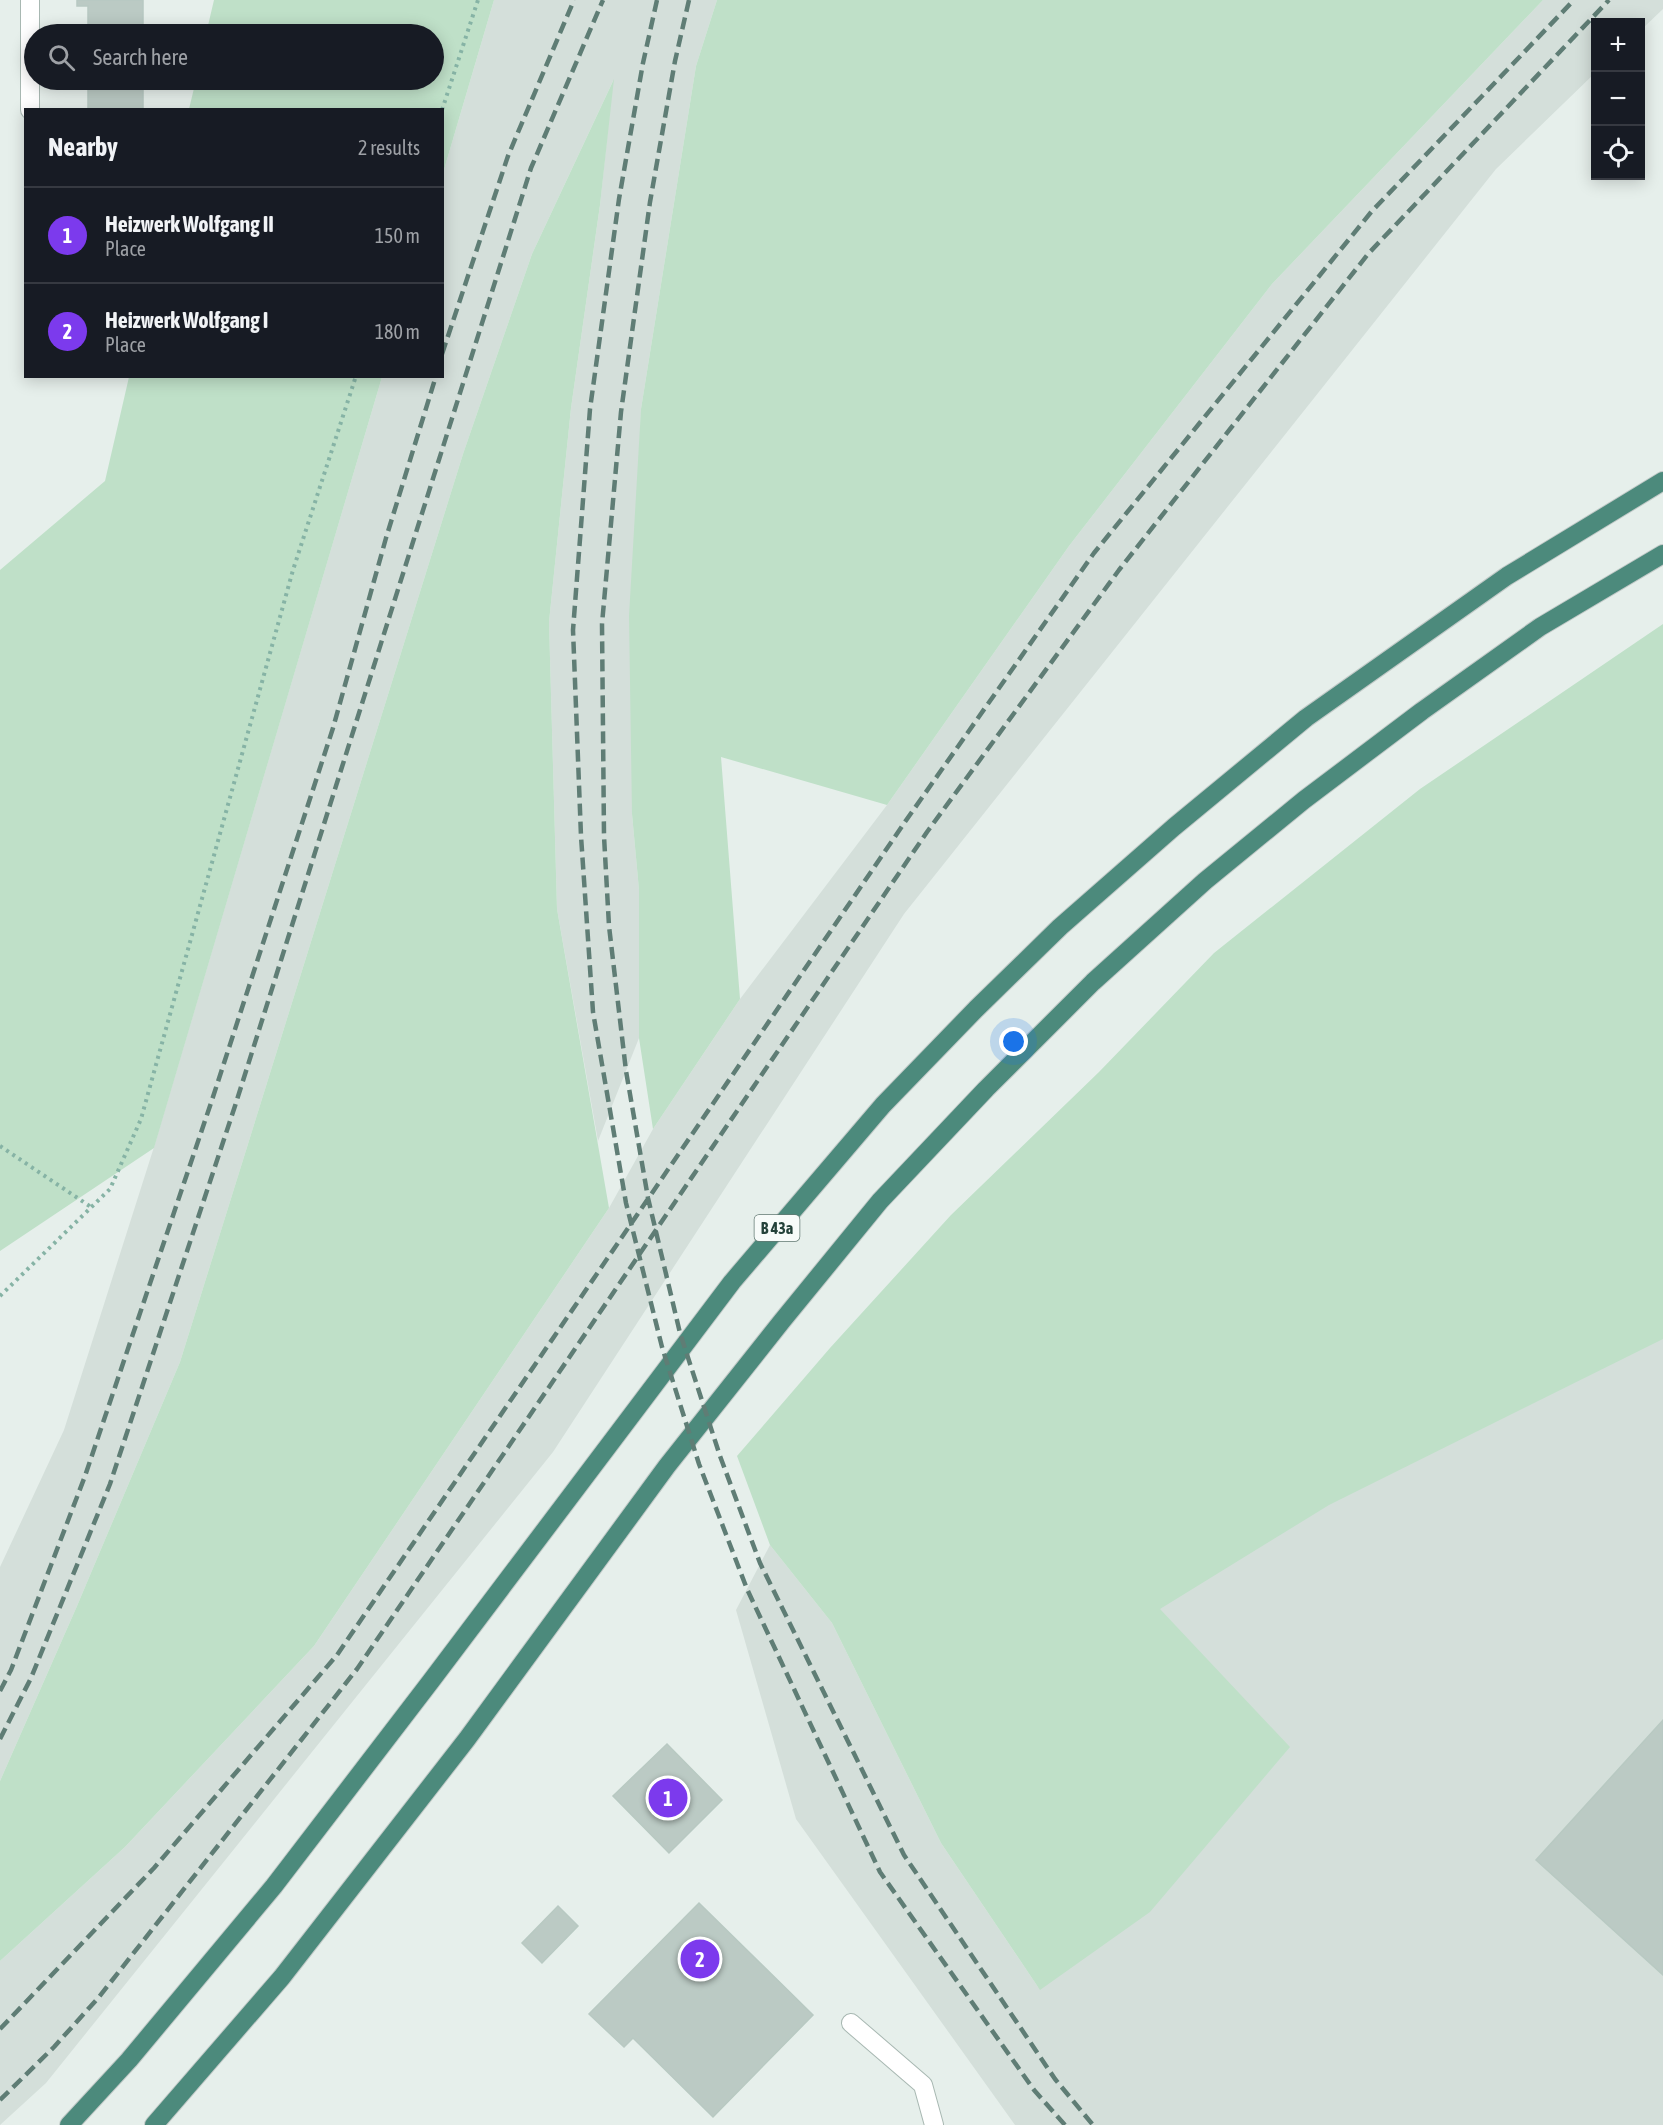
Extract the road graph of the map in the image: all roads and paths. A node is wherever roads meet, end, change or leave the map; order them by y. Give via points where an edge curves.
1 (30, 0) edge
2 (478, 0) edge
3 (30, 24) edge
4 (30, 90) edge
5 (30, 108) edge
6 (443, 108) edge
7 (355, 378) edge
8 (1663, 481) edge
9 (1663, 554) edge
10 (0, 1146) edge
11 (91, 1207) junction
12 (0, 1296) edge
13 (851, 2024) dead end
14 (69, 2125) edge
15 (154, 2125) edge
16 (934, 2125) edge

1 - 3 street
2 - 6 path
4 - 5 street
7 - 11 path via 293,570 141,1119 110,1189
8 - 14 highway, B 43a via 1507,576 1306,717 1060,927 976,1009 834,1160 732,1282 274,1886 129,2060
9 - 15 highway via 1540,627 1304,800 1204,881 1093,982 986,1089 880,1201 782,1322 667,1466 467,1739 282,1977
10 - 11 path
11 - 12 path
13 - 16 street via 922,2085

